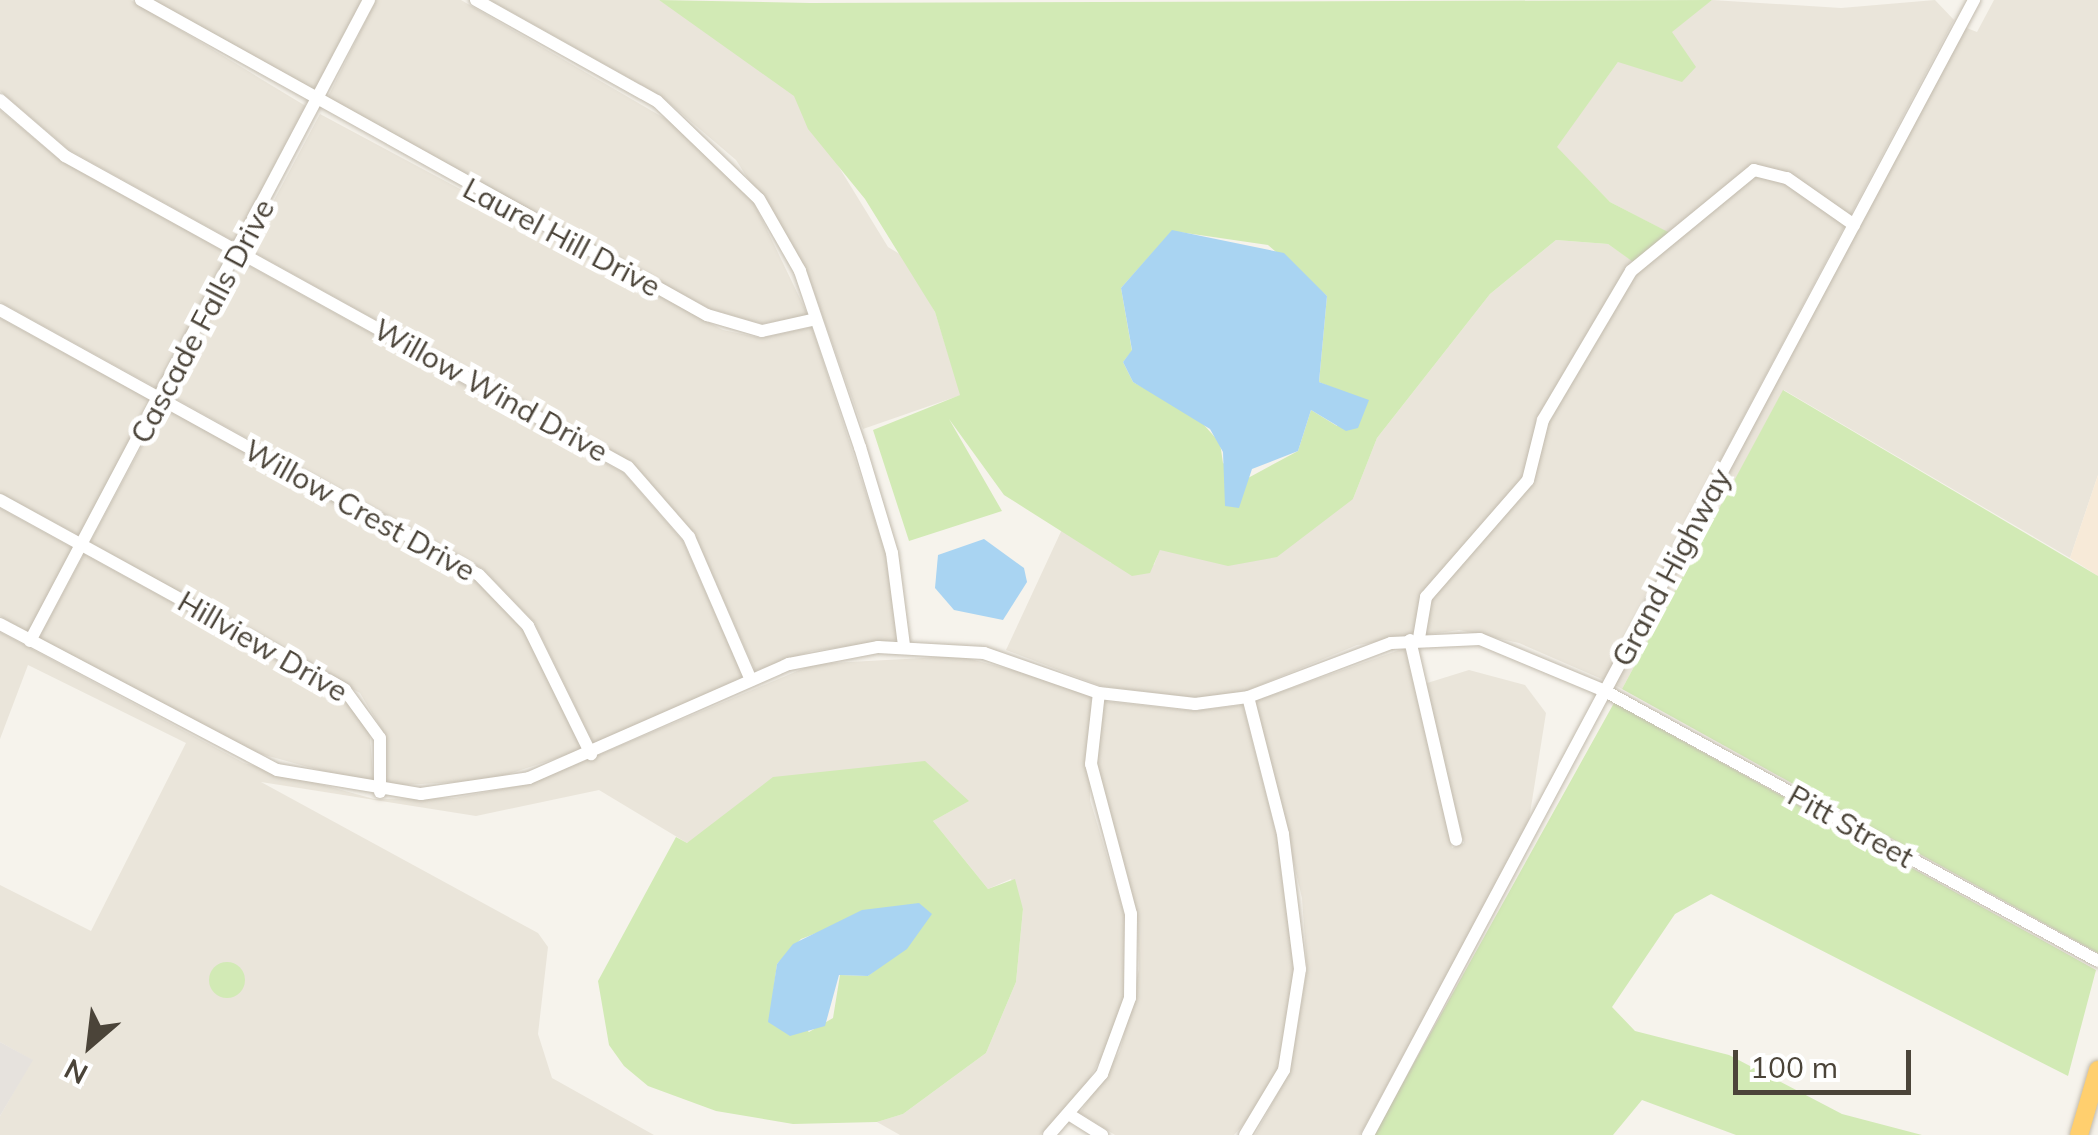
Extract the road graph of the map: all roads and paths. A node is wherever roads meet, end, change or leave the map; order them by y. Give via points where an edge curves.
1 (140, 0) edge
2 (369, 0) edge
3 (476, 0) edge
4 (1974, 0) edge
5 (0, 100) edge
6 (318, 105) junction
7 (1854, 225) junction
8 (239, 252) junction
9 (0, 310) edge
10 (816, 319) junction
11 (160, 398) junction
12 (0, 500) edge
13 (82, 545) junction
14 (0, 624) edge
15 (1415, 640) junction
16 (30, 641) junction
17 (904, 646) junction
18 (751, 680) junction
19 (1605, 691) junction
20 (1099, 692) junction
21 (1248, 697) junction
22 (591, 754) junction
23 (380, 792) junction
24 (1456, 840) dead end
25 (2098, 962) edge
26 (2098, 1070) edge
27 (1070, 1115) junction
28 (1049, 1135) edge
29 (1102, 1135) edge
30 (1244, 1135) edge
31 (1368, 1135) edge
32 (2079, 1135) edge

1 - 6 street, Laurel Hill Drive
2 - 6 street, Cascade Falls Drive
3 - 10 street via 628,83 713,145 786,243
4 - 7 street, Grand Highway
5 - 8 street, Willow Wind Drive via 65,156
6 - 8 street, Cascade Falls Drive
6 - 10 street, Laurel Hill Drive via 726,324 762,331
7 - 15 street via 1788,178 1754,170 1631,272 1543,420 1523,489 1426,597
7 - 19 street, Grand Highway
8 - 11 street, Cascade Falls Drive
8 - 18 street, Willow Wind Drive via 628,467 704,564
9 - 11 street, Willow Crest Drive
10 - 17 street via 892,553
11 - 13 street, Cascade Falls Drive
11 - 22 street, Willow Crest Drive via 496,589 540,645
12 - 13 street, Hillview Drive
13 - 16 street, Cascade Falls Drive
13 - 23 street, Hillview Drive via 356,698 380,738
14 - 16 street, Pitt Street
15 - 19 street, Pitt Street via 1498,644
15 - 21 street, Pitt Street via 1357,652
15 - 24 street
16 - 23 street, Pitt Street via 247,757
17 - 18 street, Pitt Street via 813,657
17 - 20 street, Pitt Street via 984,653
18 - 22 street, Pitt Street
19 - 25 street, Pitt Street
19 - 31 street, Grand Highway
20 - 21 street, Pitt Street via 1195,704
20 - 27 street via 1091,764 1131,914 1133,969 1114,1049
21 - 30 street via 1287,851 1300,968 1284,1070
22 - 23 street, Pitt Street via 490,786
26 - 32 highway
27 - 28 street
27 - 29 street

